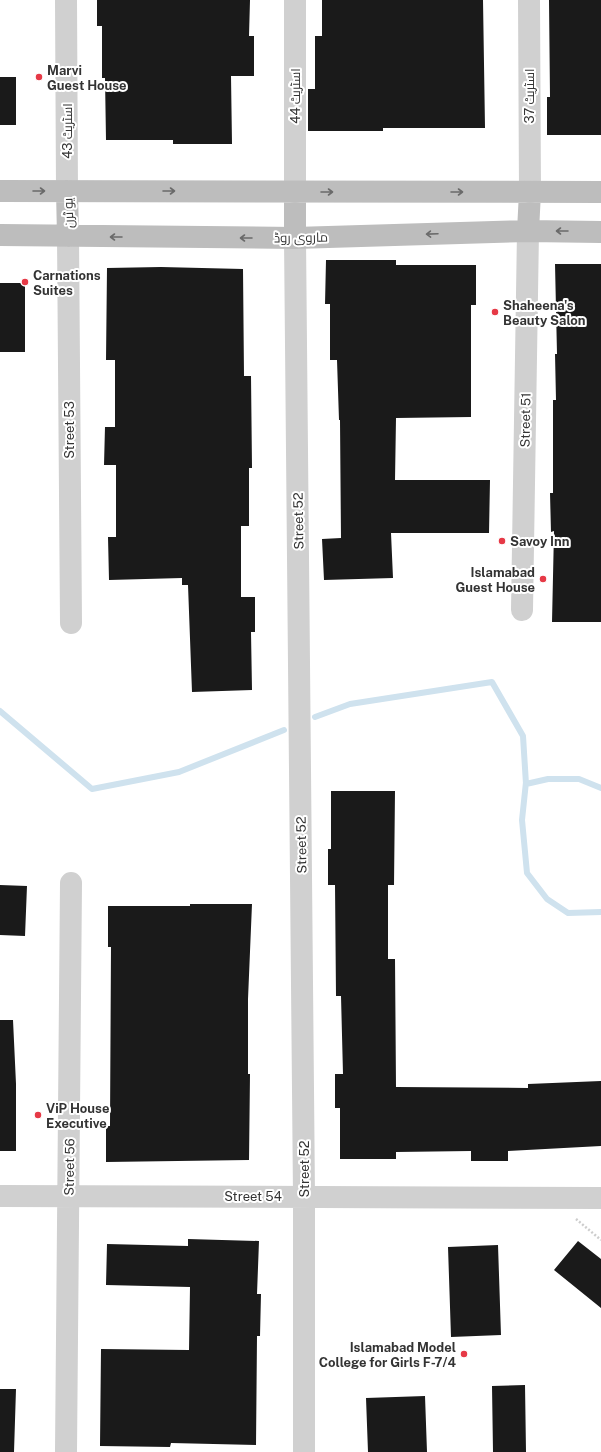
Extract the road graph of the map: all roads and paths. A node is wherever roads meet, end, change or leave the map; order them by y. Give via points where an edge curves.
1 (66, 0) edge
2 (295, 0) edge
3 (529, 0) edge
4 (0, 190) edge
5 (67, 191) junction
6 (295, 192) junction
7 (530, 192) junction
8 (601, 192) edge
9 (528, 231) junction
10 (601, 232) edge
11 (0, 235) edge
12 (68, 236) junction
13 (295, 238) junction
14 (522, 610) dead end
15 (70, 623) dead end
16 (71, 883) dead end
17 (0, 1196) edge
18 (68, 1196) junction
19 (304, 1196) junction
20 (601, 1198) edge
21 (66, 1452) edge
22 (304, 1452) edge

1 - 5 street, اسٹریٹ 43
2 - 6 street, اسٹریٹ 44
3 - 7 street, اسٹریٹ 37
4 -> 5 street
5 -> 6 street
5 - 12 street, یو ٹرن
6 -> 7 street
6 - 13 street
7 - 8 street
7 - 9 street
10 -> 9 street, ماروی روڈ
9 -> 13 street, ماروی روڈ
9 - 14 street, Street 51
11 - 12 street, ماروی روڈ
13 -> 12 street, ماروی روڈ
12 - 15 street, Street 53
13 - 19 street, Street 52
16 - 18 street, Street 56
17 - 18 street, Street 54
18 - 19 street, Street 54
18 - 21 street, Street 56
19 - 20 street, Street 54
19 - 22 street, Street 52

